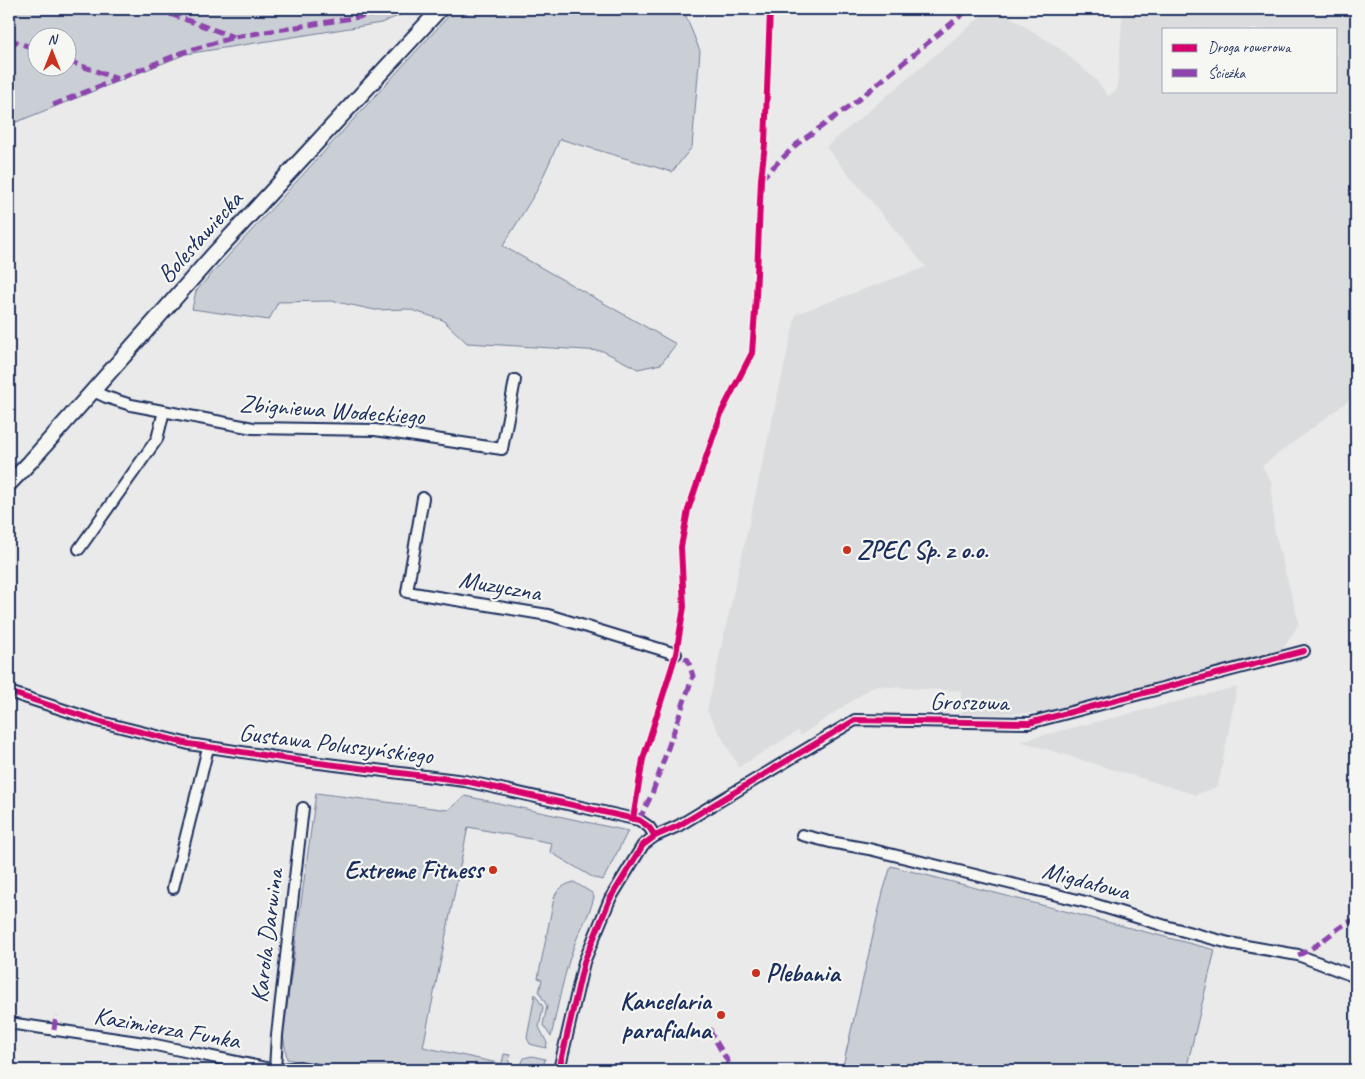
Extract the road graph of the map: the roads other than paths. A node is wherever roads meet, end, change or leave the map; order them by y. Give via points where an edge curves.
1 (440, 9) edge
2 (515, 380) dead end
3 (93, 391) junction
4 (164, 411) junction
5 (9, 484) edge
6 (424, 498) dead end
7 (79, 550) dead end
8 (1304, 651) dead end
9 (676, 654) dead end
10 (9, 692) edge
11 (208, 748) junction
12 (303, 808) dead end
13 (802, 835) dead end
14 (655, 836) junction
15 (173, 888) dead end
16 (1356, 977) edge
17 (9, 1023) edge
18 (275, 1070) edge
19 (316, 1070) edge
20 (559, 1070) edge

1 - 3 street, Bolesławiecka via 214,254
2 - 4 street, Zbigniewa Wodeckiego via 502,449 375,430 253,428
3 - 4 street, Zbigniewa Wodeckiego via 132,405
3 - 5 street, Bolesławiecka
4 - 7 street via 157,439
6 - 9 street, Muzyczna via 407,592 548,615
8 - 14 street, Groszowa via 1029,723 856,720 678,826
10 - 11 street, Gustawa Poluszyńskiego via 101,722
11 - 14 street, Gustawa Poluszyńskiego via 465,780 639,820
11 - 15 street
12 - 18 street, Karola Darwina
13 - 16 street, Migdałowa via 1090,903 1229,943 1298,955
14 - 20 street via 643,845 610,899 584,962
17 - 18 street, Kazimierza Funka via 151,1044
18 - 19 street, Kazimierza Funka via 299,1067

